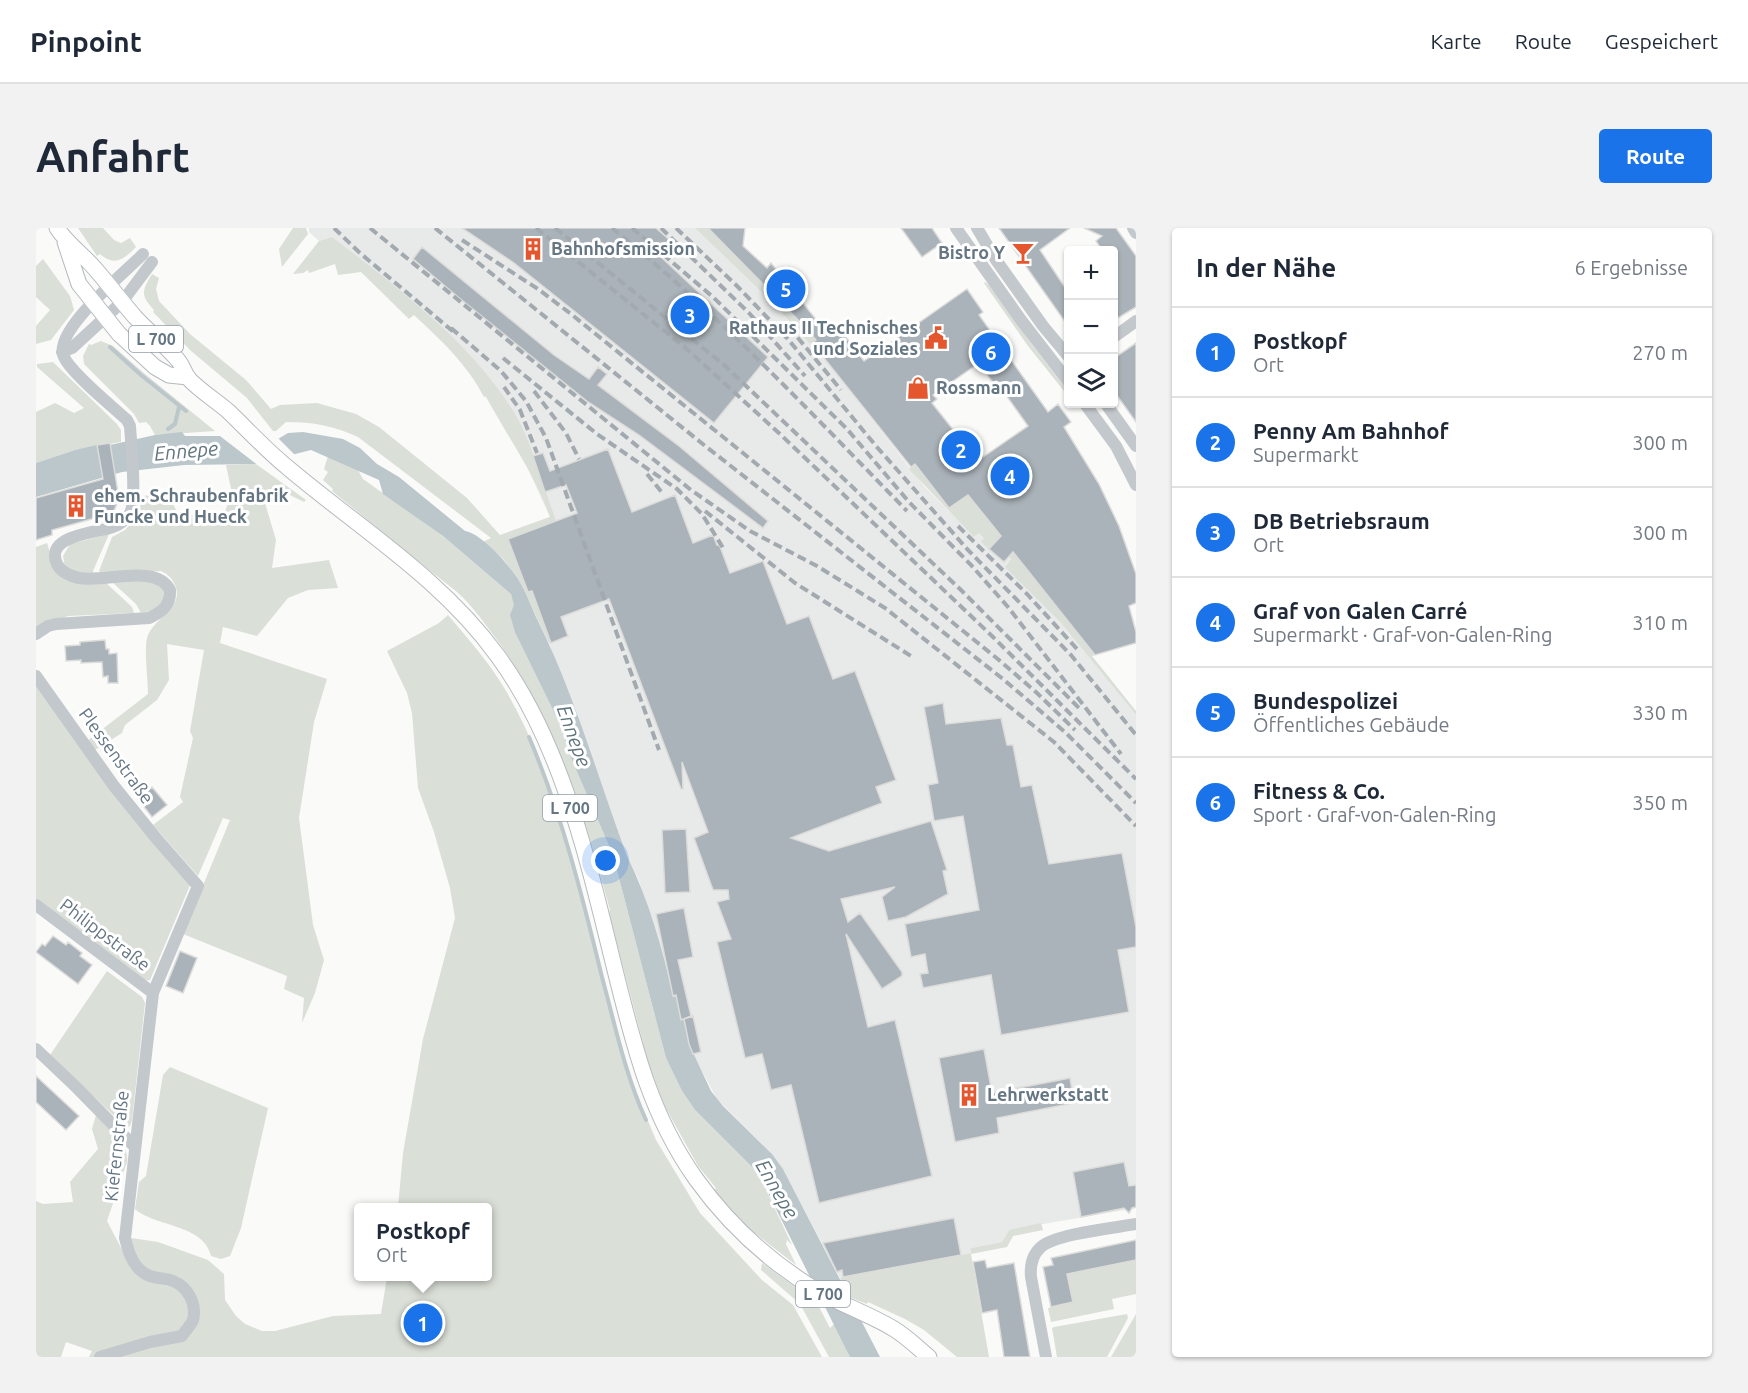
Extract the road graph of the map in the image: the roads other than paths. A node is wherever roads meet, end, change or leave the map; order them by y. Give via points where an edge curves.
1 (956, 228) edge
2 (977, 228) edge
3 (1133, 228) edge
4 (1136, 233) edge
5 (61, 235) edge
6 (109, 287) junction
7 (92, 302) junction
8 (122, 302) junction
9 (105, 317) junction
10 (1136, 321) edge
11 (1118, 334) edge
12 (63, 352) junction
13 (1066, 354) edge
14 (1064, 376) edge
15 (188, 377) junction
16 (1088, 408) edge
17 (1109, 408) edge
18 (1136, 446) edge
19 (1136, 484) edge
20 (36, 634) edge
21 (36, 676) edge
22 (171, 855) joint
23 (36, 905) edge
24 (153, 993) junction
25 (36, 1049) edge
26 (134, 1146) junction
27 (1136, 1224) edge
28 (100, 1357) edge
29 (929, 1357) edge
30 (1046, 1357) edge

1 - 14 street
2 - 13 street via 996,260
3 - 4 street
5 - 6 main road, L 700
5 - 7 main road, L 700 via 79,284
6 - 7 street
6 - 8 main road, L 700
6 - 8 street via 148,258
7 - 9 main road, L 700
7 - 12 street via 65,336
8 - 9 street
8 - 15 main road, L 700 via 180,362
9 - 12 street
9 - 15 main road, L 700 via 155,367 169,375
10 - 11 street
12 - 20 street via 74,370 130,426 133,505 124,521 114,527 59,544 55,550 58,567 83,579 157,578 170,590 169,602 149,618 56,624
15 - 29 main road, L 700 via 287,468 444,594 498,656 519,688 549,751 583,846 639,1065 674,1143 697,1180 737,1228 775,1261 816,1290 897,1331
16 - 19 street via 1116,446
17 - 18 street
21 - 22 street, Plessenstraße via 114,786
22 - 24 street, Kiefernstraße via 198,886
23 - 24 street, Philippstraße
24 - 26 street, Kiefernstraße
25 - 26 street
26 - 28 street, Kiefernstraße via 125,1238 130,1258 154,1279 172,1281 183,1288 192,1300 193,1320 182,1336
27 - 30 street via 1058,1239 1042,1246 1034,1256 1030,1277

